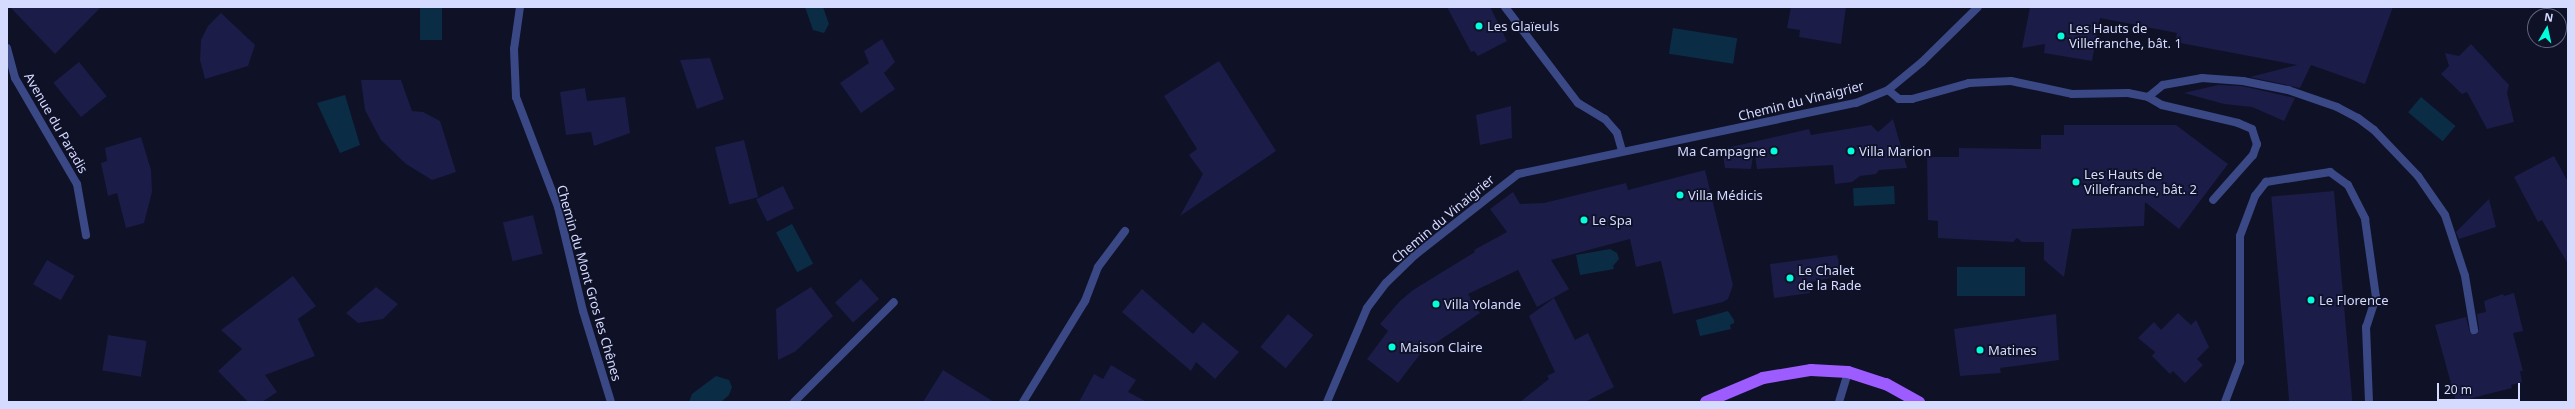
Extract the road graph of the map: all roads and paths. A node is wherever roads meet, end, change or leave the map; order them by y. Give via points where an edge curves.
1 (520, 7) edge
2 (1506, 7) edge
3 (1978, 7) edge
4 (7, 48) edge
5 (1888, 90) junction
6 (2148, 97) junction
7 (1622, 150) junction
8 (2213, 200) dead end
9 (1125, 231) dead end
10 (86, 235) dead end
11 (894, 302) dead end
12 (2474, 330) dead end
13 (1848, 372) junction
14 (611, 402) edge
15 (794, 402) edge
16 (1023, 402) edge
17 (1327, 402) edge
18 (1706, 402) edge
19 (1839, 402) edge
20 (1919, 402) edge
21 (2225, 402) edge
22 (2369, 402) edge

1 - 14 street, Chemin du Mont Gros les Chênes via 514,49 516,97 558,207 583,311
2 - 7 street via 1578,103 1605,119 1617,133
3 - 5 street, Chemin du Vinaigrier via 1922,62
4 - 10 street, Avenue du Paradis via 15,78 77,184
5 - 6 street via 1899,99 1912,99 1969,83 2011,82 2072,94 2128,92
5 - 7 street, Chemin du Vinaigrier via 1856,103 1657,146
6 - 8 street via 2162,105 2238,123 2252,129 2256,144 2253,155
6 - 12 street via 2163,84 2202,78 2243,81 2288,90 2337,107 2358,118 2374,130 2418,176 2445,215 2465,276
7 - 17 street, Chemin du Vinaigrier via 1518,174 1415,255 1386,283 1367,308
9 - 16 street via 1098,267 1085,301
11 - 15 street
13 - 18 main road via 1811,370 1763,378
13 - 19 street
13 - 20 main road via 1886,384
21 - 22 street via 2240,362 2240,236 2255,196 2266,182 2330,172 2348,185 2365,219 2376,297 2366,327

